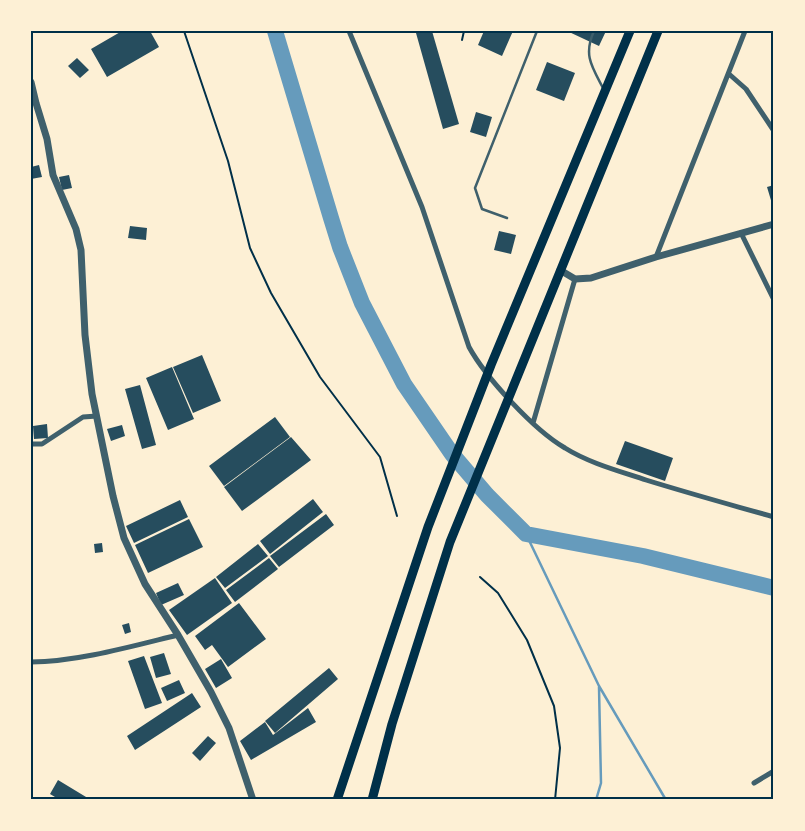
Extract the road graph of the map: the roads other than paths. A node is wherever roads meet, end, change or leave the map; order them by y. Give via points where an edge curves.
1 (349, 31) edge
2 (537, 31) edge
3 (594, 31) edge
4 (630, 31) edge
5 (658, 31) edge
6 (745, 31) edge
7 (729, 74) junction
8 (31, 82) edge
9 (605, 92) junction
10 (33, 101) edge
11 (774, 132) edge
12 (507, 218) dead end
13 (774, 224) edge
14 (741, 233) junction
15 (656, 257) junction
16 (560, 270) junction
17 (575, 279) junction
18 (774, 300) edge
19 (97, 416) junction
20 (534, 424) junction
21 (31, 444) edge
22 (774, 517) edge
23 (178, 635) junction
24 (31, 662) edge
25 (774, 771) edge
26 (754, 782) dead end
27 (253, 800) edge
28 (337, 800) edge
29 (372, 800) edge

1 - 20 street via 422,207 469,347 486,373
2 - 12 lane via 475,188 482,209
3 - 9 lane via 589,42 590,63
4 - 9 highway
5 - 16 highway
6 - 7 street
7 - 11 street via 746,89
7 - 15 street
8 - 10 street
9 - 28 highway via 491,365 428,527
10 - 19 street via 47,139 52,175 76,229 81,250 85,335
13 - 14 street
14 - 15 street
14 - 18 street
15 - 17 street via 591,278
16 - 17 street
16 - 29 highway via 450,542 392,724
17 - 20 street
19 - 21 street via 82,417 42,444
19 - 23 street via 124,538 144,584
20 - 22 street via 565,449 615,470
23 - 24 street via 127,648
23 - 27 street via 229,728
25 - 26 street

